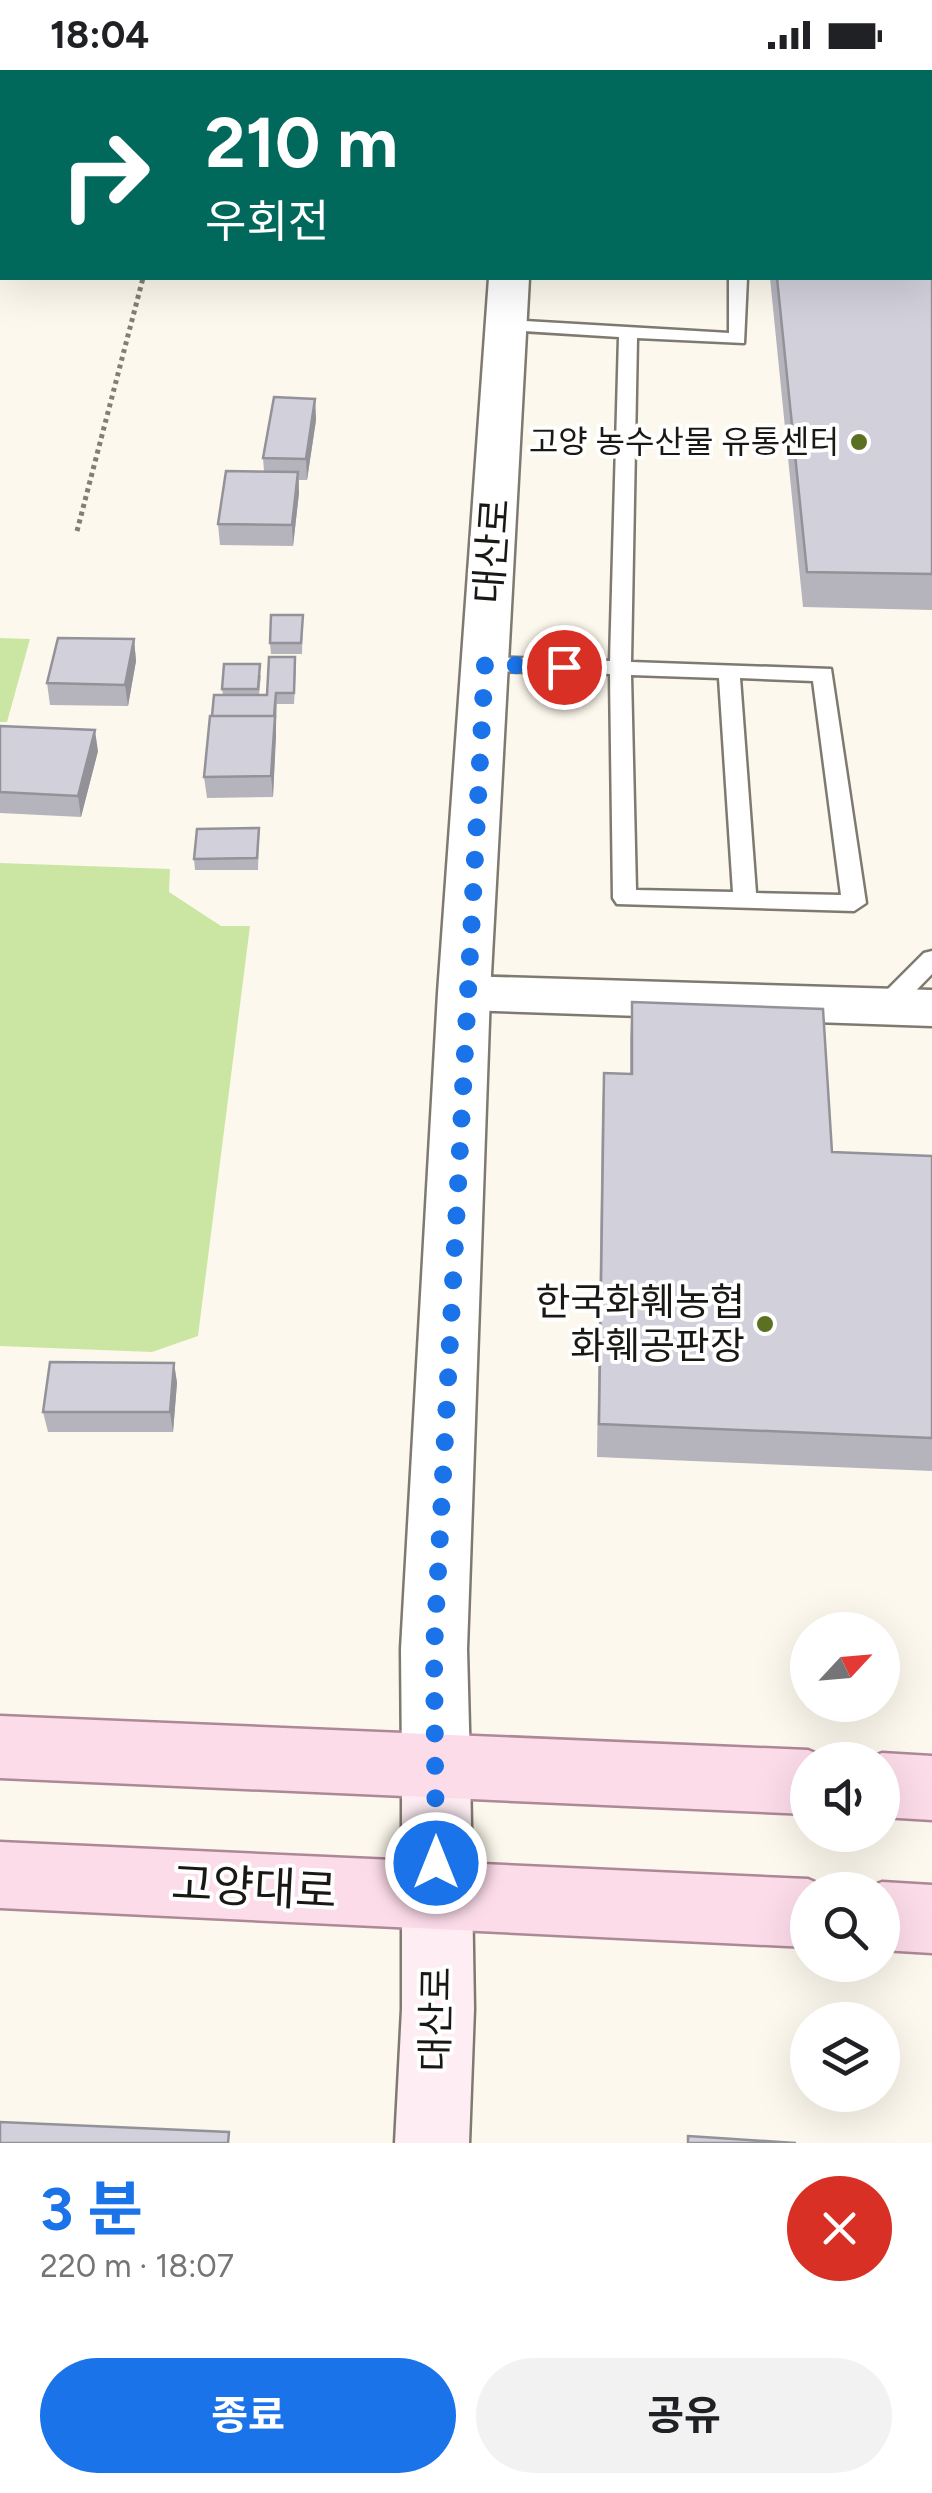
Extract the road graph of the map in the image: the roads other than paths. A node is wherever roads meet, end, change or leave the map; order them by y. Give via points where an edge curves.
1 (738, 280) edge
2 (508, 301) edge
3 (628, 332) junction
4 (485, 664) junction
5 (620, 669) junction
6 (730, 672) junction
7 (745, 900) junction
8 (932, 959) edge
9 (464, 993) junction
10 (909, 1006) edge
11 (0, 1747) edge
12 (436, 1766) junction
13 (790, 1781) edge
14 (900, 1786) edge
15 (932, 1788) edge
16 (0, 1875) edge
17 (436, 1896) junction
18 (790, 1912) edge
19 (900, 1917) edge
20 (932, 1919) edge
21 (432, 2143) edge

1 - 3 lane via 738,338
2 - 3 lane
2 - 4 street, 대산로
3 - 5 lane
4 - 5 lane
4 - 9 street, 대산로
5 - 6 lane
5 - 7 lane via 625,898
6 - 7 lane
6 - 7 lane via 823,674 854,903
8 - 10 lane
9 - 10 street
9 - 12 street, 대산로 via 434,1650
11 - 12 main road
12 - 13 main road
12 - 17 main road, 대산로
14 - 15 main road
16 - 17 main road, 고양대로
17 - 18 main road, 고양대로
17 - 21 main road, 대산로
19 - 20 main road

